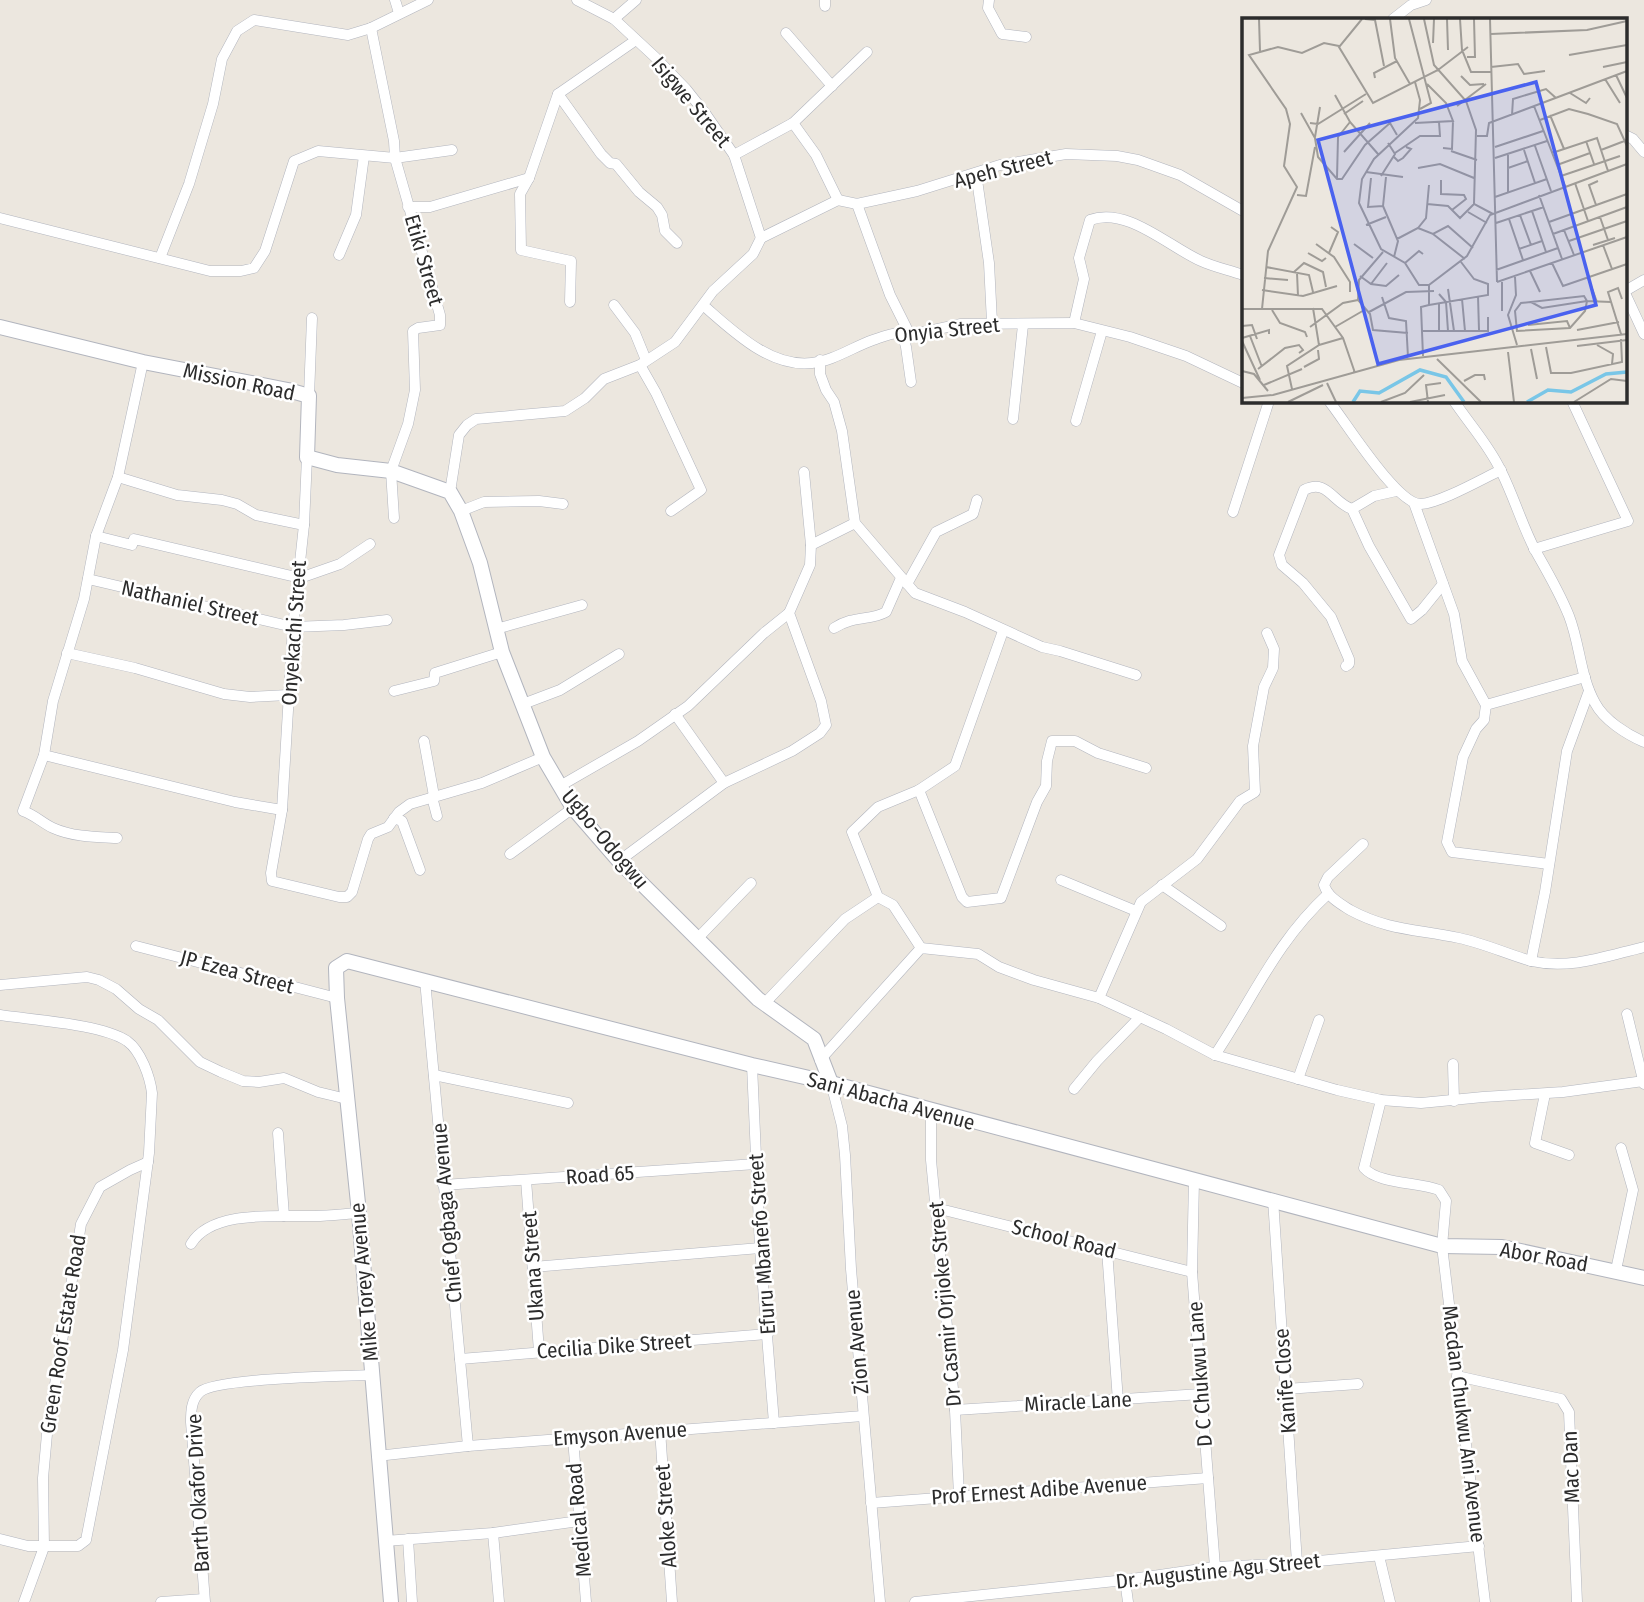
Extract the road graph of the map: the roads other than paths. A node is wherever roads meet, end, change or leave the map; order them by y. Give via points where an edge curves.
1 (395, 0) edge
2 (428, 0) edge
3 (577, 0) edge
4 (636, 0) edge
5 (989, 0) edge
6 (1424, 0) edge
7 (399, 13) junction
8 (1394, 18) edge
9 (614, 19) junction
10 (371, 28) junction
11 (786, 33) dead end
12 (1026, 37) dead end
13 (636, 40) junction
14 (867, 52) dead end
15 (832, 86) junction
16 (558, 94) junction
17 (793, 123) junction
18 (1626, 136) edge
19 (452, 150) dead end
20 (1644, 152) edge
21 (734, 155) junction
22 (364, 156) junction
23 (394, 158) junction
24 (976, 173) junction
25 (529, 178) junction
26 (838, 200) junction
27 (857, 204) junction
28 (408, 207) junction
29 (1242, 210) edge
30 (0, 218) edge
31 (761, 238) junction
32 (677, 243) dead end
33 (340, 255) dead end
34 (159, 258) junction
35 (1242, 275) edge
36 (1644, 280) edge
37 (1626, 291) edge
38 (1626, 294) edge
39 (570, 302) dead end
40 (614, 305) dead end
41 (704, 306) junction
42 (312, 318) dead end
43 (992, 322) junction
44 (1074, 323) junction
45 (1023, 325) junction
46 (0, 327) edge
47 (1102, 331) junction
48 (905, 333) junction
49 (1644, 334) edge
50 (820, 360) junction
51 (143, 362) junction
52 (643, 362) junction
53 (911, 383) dead end
54 (1242, 383) edge
55 (309, 396) junction
56 (1269, 402) edge
57 (1330, 402) edge
58 (1455, 402) edge
59 (1572, 402) edge
60 (1013, 419) dead end
61 (1076, 421) dead end
62 (307, 457) junction
63 (1501, 470) junction
64 (391, 471) junction
65 (804, 472) dead end
66 (118, 477) junction
67 (1396, 491) junction
68 (452, 494) junction
69 (977, 500) dead end
70 (1413, 503) junction
71 (563, 504) dead end
72 (1352, 509) junction
73 (461, 511) junction
74 (671, 511) dead end
75 (1233, 512) dead end
76 (394, 518) dead end
77 (855, 523) junction
78 (304, 525) junction
79 (96, 537) junction
80 (370, 544) dead end
81 (811, 545) junction
82 (1535, 549) junction
83 (297, 577) junction
84 (88, 579) junction
85 (904, 581) junction
86 (1443, 584) junction
87 (582, 605) dead end
88 (789, 613) junction
89 (387, 620) dead end
90 (293, 627) junction
91 (834, 628) dead end
92 (496, 629) junction
93 (1003, 631) junction
94 (1267, 634) dead end
95 (502, 652) junction
96 (67, 653) junction
97 (620, 654) dead end
98 (1346, 666) dead end
99 (1136, 675) dead end
100 (1584, 677) junction
101 (394, 691) dead end
102 (1589, 691) junction
103 (288, 695) junction
104 (523, 704) junction
105 (1486, 705) junction
106 (1601, 712) junction
107 (675, 714) junction
108 (1575, 724) junction
109 (424, 741) dead end
110 (1644, 742) edge
111 (44, 755) junction
112 (543, 757) junction
113 (1146, 768) dead end
114 (723, 783) junction
115 (560, 786) junction
116 (919, 790) junction
117 (433, 797) junction
118 (573, 808) junction
119 (282, 810) junction
120 (436, 816) dead end
121 (394, 818) junction
122 (117, 838) dead end
123 (1363, 844) dead end
124 (510, 854) dead end
125 (619, 862) junction
126 (1549, 864) junction
127 (420, 870) dead end
128 (1061, 880) dead end
129 (751, 883) dead end
130 (1162, 885) junction
131 (1328, 894) junction
132 (878, 897) junction
133 (1136, 911) junction
134 (1221, 926) dead end
135 (696, 939) junction
136 (136, 946) dead end
137 (1644, 947) edge
138 (921, 948) junction
139 (1531, 961) junction
140 (340, 963) joint
141 (425, 980) junction
142 (0, 985) edge
143 (337, 998) junction
144 (1099, 998) junction
145 (764, 1004) junction
146 (1627, 1014) dead end
147 (0, 1015) edge
148 (1140, 1017) junction
149 (1318, 1020) dead end
150 (1215, 1055) junction
151 (820, 1060) junction
152 (1453, 1064) dead end
153 (752, 1065) junction
154 (434, 1075) junction
155 (1298, 1079) junction
156 (1643, 1082) edge
157 (831, 1083) junction
158 (1074, 1089) dead end
159 (1545, 1094) junction
160 (347, 1099) junction
161 (1381, 1100) junction
162 (1454, 1101) junction
163 (568, 1103) dead end
164 (931, 1111) junction
165 (278, 1133) dead end
166 (1621, 1148) dead end
167 (1569, 1154) dead end
168 (148, 1162) junction
169 (756, 1164) junction
170 (526, 1180) junction
171 (1194, 1180) junction
172 (443, 1185) junction
173 (1273, 1199) junction
174 (936, 1208) junction
175 (359, 1213) junction
176 (284, 1216) junction
177 (191, 1244) dead end
178 (1442, 1246) junction
179 (760, 1248) junction
180 (1107, 1250) junction
181 (533, 1266) junction
182 (1616, 1270) junction
183 (1192, 1272) junction
184 (1644, 1278) edge
185 (768, 1334) junction
186 (539, 1352) junction
187 (460, 1359) junction
188 (372, 1375) junction
189 (1457, 1376) junction
190 (1358, 1384) dead end
191 (1286, 1388) junction
192 (1201, 1394) junction
193 (1118, 1401) junction
194 (955, 1410) junction
195 (863, 1416) junction
196 (774, 1423) junction
197 (660, 1430) junction
198 (573, 1438) junction
199 (468, 1446) junction
200 (377, 1456) junction
201 (1208, 1478) junction
202 (958, 1496) junction
203 (871, 1503) junction
204 (579, 1521) junction
205 (493, 1533) junction
206 (0, 1539) edge
207 (408, 1539) junction
208 (385, 1541) junction
209 (1479, 1546) junction
210 (44, 1547) junction
211 (1379, 1556) junction
212 (1297, 1563) junction
213 (1215, 1567) junction
214 (1125, 1580) junction
215 (1037, 1590) junction
216 (204, 1600) edge
217 (954, 1600) edge
218 (24, 1602) edge
219 (161, 1602) edge
220 (391, 1602) edge
221 (412, 1602) edge
222 (499, 1602) edge
223 (586, 1602) edge
224 (672, 1602) edge
225 (880, 1602) edge
226 (915, 1602) edge
227 (1038, 1602) edge
228 (1128, 1602) edge
229 (1390, 1602) edge
230 (1485, 1602) edge
231 (1577, 1602) edge

1 - 7 street
2 - 7 street
3 - 9 street, Isigwe Street
4 - 9 street
5 - 12 street via 988,8 1002,34
6 - 8 street
7 - 10 street
9 - 13 street, Isigwe Street
10 - 23 street, Etiki Street
10 - 34 street via 338,35 254,20 237,31 222,59 189,184
11 - 15 street
13 - 16 street
13 - 21 street, Isigwe Street via 686,89
14 - 15 street
15 - 17 street
16 - 25 street
16 - 32 street via 601,155 616,164 657,207 665,231
17 - 21 street
17 - 26 street via 816,155
18 - 20 street
19 - 23 street
21 - 31 street, Isigwe Street
22 - 23 street
22 - 33 street via 356,215
22 - 34 street via 318,151 294,161 265,251 254,268 210,271
23 - 28 street, Etiki Street
24 - 27 street, Apeh Street
24 - 29 street, Apeh Street via 1066,154 1117,156 1180,175
24 - 43 street
25 - 28 street via 430,207
25 - 39 street via 520,194 521,250 571,261
26 - 27 street, Apeh Street
26 - 31 street
27 - 48 street
28 - 64 street, Etiki Street via 440,325 413,331 415,390
30 - 34 street
31 - 41 street via 753,254 713,291
35 - 44 street via 1203,262 1142,227 1098,217 1090,220 1081,246 1084,279
36 - 37 street
38 - 49 street
40 - 52 street via 635,333
41 - 50 street, Onyia Street via 745,341 768,353 806,363
41 - 52 street via 675,342
42 - 55 street
43 - 45 street, Onyia Street
43 - 48 street, Onyia Street
44 - 45 street, Onyia Street
44 - 47 street, Onyia Street
45 - 60 street
46 - 51 street, Mission Road
47 - 54 street, Onyia Street via 1186,356
47 - 61 street
48 - 50 street, Onyia Street
48 - 53 street
50 - 77 street via 820,374 842,431
51 - 55 street, Mission Road
51 - 66 street
52 - 68 street via 604,379 565,411 476,419 467,425 459,435
52 - 74 street via 701,490
55 - 62 street, Mission Road
56 - 75 street
57 - 67 street
58 - 63 street
59 - 82 street via 1628,521
62 - 64 street
62 - 78 street, Onyekachi Street
63 - 70 street via 1428,503
63 - 82 street
64 - 68 street
64 - 76 street
65 - 81 street
66 - 78 street via 177,495 222,500 256,515
66 - 79 street
67 - 70 street
67 - 72 street via 1374,496
68 - 73 street, Ugbo-Odogwu
69 - 85 street via 973,514 936,532
70 - 86 street
71 - 73 street via 484,502
72 - 86 street via 1411,619
72 - 98 street via 1324,488 1304,490 1279,555 1282,565 1331,617 1349,659
73 - 92 street, Ugbo-Odogwu
77 - 81 street
77 - 85 street
78 - 83 street, Onyekachi Street
79 - 83 street via 132,545 134,539
79 - 84 street
80 - 83 street via 326,571
81 - 88 street via 810,565
82 - 100 street via 1569,614
83 - 90 street, Onyekachi Street
84 - 90 street, Nathaniel Street
84 - 96 street
85 - 91 street via 886,612 846,620
85 - 93 street via 915,593
86 - 105 street via 1462,661
87 - 92 street
88 - 107 street
88 - 114 street via 826,724 792,751
89 - 90 street, Nathaniel Street
90 - 103 street, Onyekachi Street
92 - 95 street, Ugbo-Odogwu
93 - 99 street
93 - 116 street via 955,766
94 - 130 street via 1274,649 1273,668 1264,687 1253,746 1255,792 1240,801 1197,859
95 - 101 street via 435,673 434,681
95 - 104 street, Ugbo-Odogwu
96 - 103 street via 224,694
96 - 111 street
97 - 104 street via 560,690
100 - 102 street
100 - 105 street
102 - 106 street
102 - 108 street
103 - 119 street, Onyekachi Street
104 - 112 street, Ugbo-Odogwu
105 - 126 street via 1484,720 1463,757 1447,842 1452,852
106 - 108 street via 1588,713
106 - 110 street
107 - 114 street
107 - 115 street
108 - 126 street
109 - 117 street
111 - 119 street
111 - 122 street via 23,811 53,828
112 - 115 street, Ugbo-Odogwu
112 - 117 street via 482,783
113 - 116 street via 1075,741 1052,741 1046,786 1001,898 967,902 961,897
114 - 125 street
115 - 118 street, Ugbo-Odogwu
116 - 132 street via 878,807 852,832
117 - 120 street
117 - 121 street via 410,804
118 - 124 street
118 - 125 street, Ugbo-Odogwu
119 - 121 street, Onyekachi Street via 272,881 339,897 352,892 371,834 388,827
121 - 127 street via 402,821
123 - 131 street via 1328,877 1324,885
125 - 135 street, Ugbo-Odogwu
126 - 139 street
128 - 133 street
129 - 135 street
130 - 133 street
130 - 134 street
131 - 139 street via 1376,923 1461,938
131 - 150 street via 1275,954
132 - 138 street via 894,905
132 - 145 street via 845,919
133 - 144 street
135 - 145 street, Ugbo-Odogwu
136 - 143 street, JP Ezea Street
137 - 139 street via 1577,963
138 - 144 street via 978,954 1034,980
138 - 151 street
140 - 141 street, Sani Abacha Avenue
140 - 143 street, Mike Torey Avenue via 336,968
141 - 153 street, Sani Abacha Avenue
141 - 154 street, Chief Ogbaga Avenue
142 - 160 street via 87,977 99,980 158,1020 200,1062 243,1081 284,1078
143 - 160 street, Mike Torey Avenue
144 - 148 street
145 - 151 street, Ugbo-Odogwu via 814,1039
146 - 156 street
147 - 168 street via 85,1028 128,1042 151,1084
148 - 150 street
148 - 158 street
149 - 155 street
150 - 155 street
151 - 157 street, Ugbo-Odogwu
152 - 162 street
153 - 157 street, Sani Abacha Avenue
153 - 169 street, Efuru Mbanefo Street
154 - 163 street
154 - 172 street, Chief Ogbaga Avenue
155 - 161 street
156 - 159 street
157 - 164 street, Sani Abacha Avenue
157 - 195 street, Zion Avenue via 844,1145
159 - 162 street
159 - 167 street via 1535,1143
160 - 175 street, Mike Torey Avenue
161 - 162 street
161 - 178 street, Macdan Chukwu Ani Avenue via 1364,1168 1380,1177 1439,1190 1446,1201
164 - 171 street, Sani Abacha Avenue
164 - 174 street, Dr Casmir Orjioke Street
165 - 176 street
166 - 182 street via 1633,1190
168 - 210 street, Green Roof Estate Road via 100,1187 81,1224 47,1434
168 - 210 street via 123,1350 86,1539 79,1546
169 - 170 street, Road 65
169 - 179 street, Efuru Mbanefo Street
170 - 172 street, Road 65
170 - 181 street, Ukana Street
171 - 173 street, Sani Abacha Avenue
171 - 183 street, D C Chukwu Lane
172 - 187 street, Chief Ogbaga Avenue
173 - 178 street, Sani Abacha Avenue
173 - 191 street, Kanife Close
174 - 180 street, School Road
174 - 194 street, Dr Casmir Orjioke Street
175 - 176 street
175 - 188 street, Mike Torey Avenue
176 - 177 street via 236,1219 207,1228
178 - 182 street, Abor Road via 1502,1247
178 - 189 street, Macdan Chukwu Ani Avenue
179 - 181 street
179 - 185 street, Efuru Mbanefo Street
180 - 183 street, School Road
180 - 193 street
181 - 186 street, Ukana Street
182 - 184 street, Abor Road
183 - 192 street, D C Chukwu Lane
185 - 186 street, Cecilia Dike Street
185 - 196 street, Efuru Mbanefo Street
186 - 187 street, Cecilia Dike Street
187 - 199 street, Chief Ogbaga Avenue
188 - 200 street, Mike Torey Avenue
188 - 216 street, Barth Okafor Drive via 256,1380 200,1392 191,1407 191,1422
189 - 209 street, Macdan Chukwu Ani Avenue
189 - 231 street, Mac Dan via 1561,1399 1566,1405
190 - 191 street
191 - 212 street, Kanife Close
192 - 193 street, Miracle Lane
192 - 201 street, D C Chukwu Lane
193 - 194 street, Miracle Lane
194 - 202 street, Dr Casmir Orjioke Street
195 - 196 street, Emyson Avenue
195 - 203 street, Zion Avenue
196 - 197 street, Emyson Avenue
197 - 198 street, Emyson Avenue
197 - 224 street, Aloke Street
198 - 199 street, Emyson Avenue
198 - 204 street, Medical Road
199 - 200 street, Emyson Avenue
200 - 208 street, Mike Torey Avenue
201 - 202 street, Prof Ernest Adibe Avenue
201 - 213 street, D C Chukwu Lane
202 - 203 street, Prof Ernest Adibe Avenue
203 - 225 street, Zion Avenue
204 - 205 street
204 - 223 street, Medical Road
205 - 207 street
205 - 222 street
206 - 210 street
207 - 208 street
207 - 221 street
208 - 220 street, Mike Torey Avenue
209 - 211 street, Dr. Augustine Agu Street
209 - 230 street, Macdan Chukwu Ani Avenue
210 - 218 street
211 - 212 street, Dr. Augustine Agu Street
211 - 229 street
212 - 213 street, Dr. Augustine Agu Street
213 - 214 street, Dr. Augustine Agu Street
214 - 215 street, Dr. Augustine Agu Street
214 - 228 street
215 - 217 street, Dr. Augustine Agu Street
215 - 227 street
216 - 219 street
217 - 226 street, Dr. Augustine Agu Street

